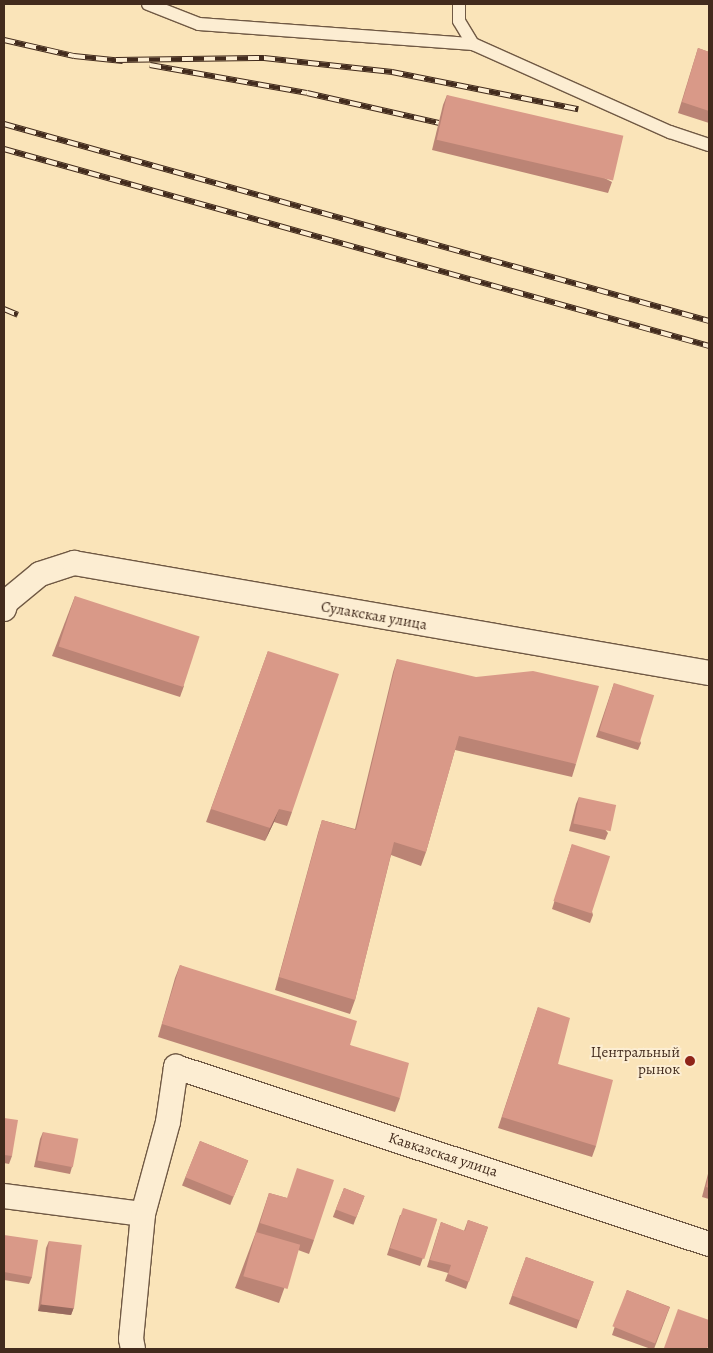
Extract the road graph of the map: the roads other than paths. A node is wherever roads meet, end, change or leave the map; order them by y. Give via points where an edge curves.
1 (148, 4) edge
2 (459, 4) edge
3 (473, 44) junction
4 (709, 144) edge
5 (4, 609) edge
6 (709, 673) edge
7 (4, 1196) edge
8 (143, 1214) junction
9 (709, 1244) edge
10 (133, 1349) edge

1 - 3 lane via 199,24
2 - 3 lane via 459,21
3 - 4 lane via 670,132
5 - 6 street, Сулакская улица via 6,602 40,574 74,563
7 - 8 street
8 - 9 street, Кавказская улица via 168,1122 176,1067
8 - 10 street via 131,1339

